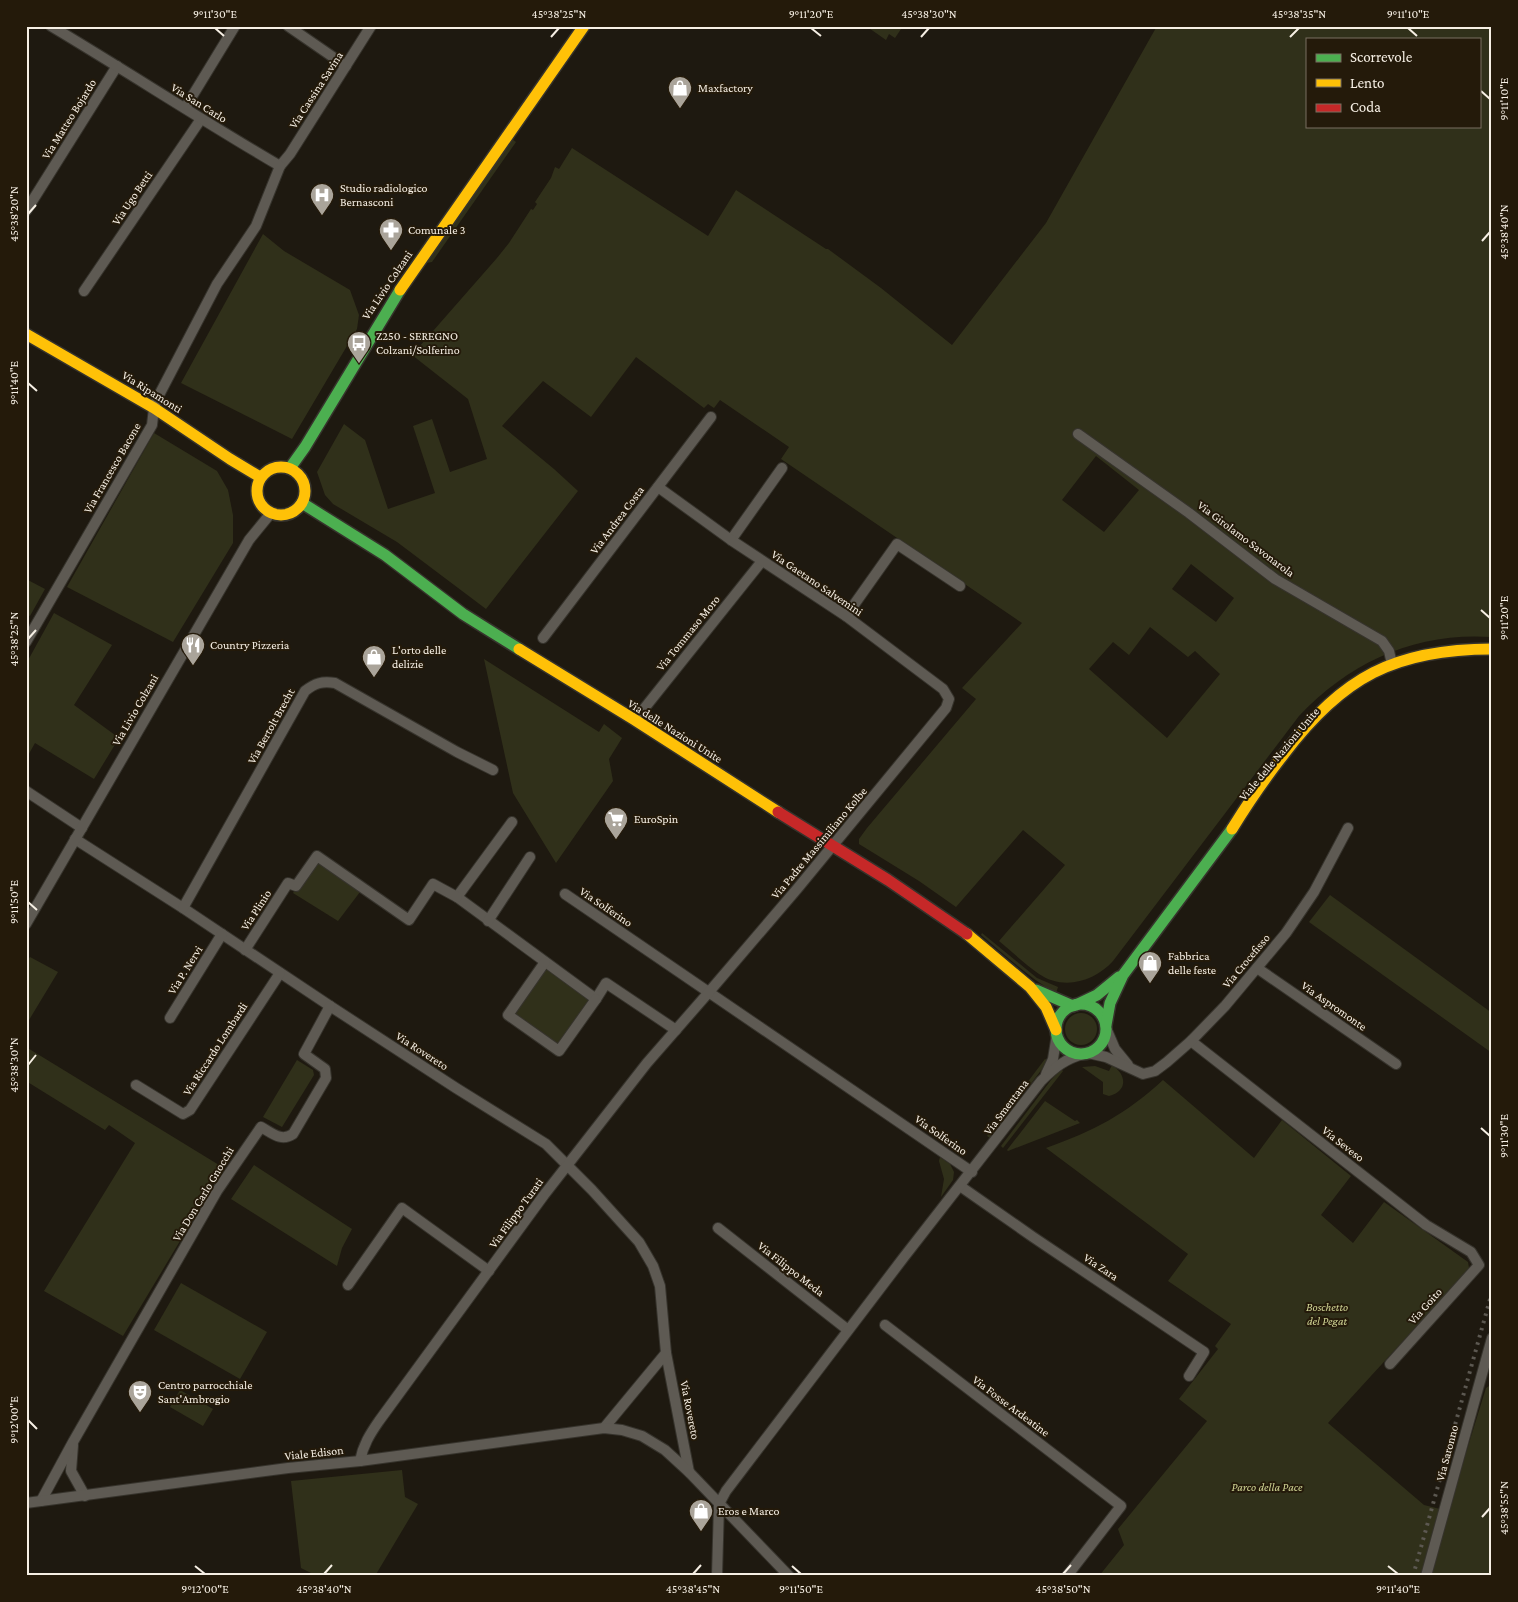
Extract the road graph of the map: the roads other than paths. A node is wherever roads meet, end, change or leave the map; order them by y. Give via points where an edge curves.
1 (51, 26) edge
2 (235, 26) edge
3 (288, 26) edge
4 (371, 26) edge
5 (584, 26) edge
6 (117, 66) junction
7 (346, 66) junction
8 (185, 108) junction
9 (201, 119) junction
10 (280, 166) junction
11 (26, 211) edge
12 (84, 292) dead end
13 (26, 334) edge
14 (154, 408) junction
15 (711, 417) dead end
16 (1078, 434) dead end
17 (290, 468) junction
18 (782, 468) dead end
19 (260, 477) junction
20 (658, 487) junction
21 (302, 503) junction
22 (271, 513) junction
23 (731, 540) junction
24 (762, 561) junction
25 (960, 586) dead end
26 (846, 616) junction
27 (544, 638) dead end
28 (26, 642) edge
29 (1492, 649) edge
30 (1492, 657) edge
31 (1392, 664) junction
32 (946, 708) joint
33 (635, 720) junction
34 (493, 770) dead end
35 (26, 791) edge
36 (512, 822) dead end
37 (82, 828) junction
38 (1348, 828) dead end
39 (1232, 830) junction
40 (75, 839) junction
41 (833, 847) junction
42 (530, 858) dead end
43 (565, 894) dead end
44 (457, 898) junction
45 (184, 908) junction
46 (488, 921) junction
47 (26, 924) edge
48 (222, 934) junction
49 (245, 950) junction
50 (545, 962) junction
51 (1129, 966) junction
52 (1257, 968) junction
53 (280, 973) junction
54 (1030, 987) junction
55 (709, 992) junction
56 (596, 999) junction
57 (1075, 1005) junction
58 (330, 1006) junction
59 (170, 1018) dead end
60 (1106, 1026) junction
61 (676, 1030) junction
62 (1056, 1032) junction
63 (1191, 1041) junction
64 (1086, 1054) junction
65 (1396, 1064) dead end
66 (1132, 1070) junction
67 (1041, 1082) junction
68 (136, 1085) dead end
69 (567, 1166) junction
70 (972, 1172) junction
71 (960, 1186) junction
72 (718, 1228) dead end
73 (1479, 1264) joint
74 (489, 1270) junction
75 (348, 1285) dead end
76 (885, 1325) dead end
77 (848, 1330) junction
78 (1492, 1338) edge
79 (666, 1353) junction
80 (1390, 1364) dead end
81 (1483, 1368) junction
82 (1189, 1376) dead end
83 (1492, 1376) edge
84 (604, 1428) junction
85 (73, 1442) junction
86 (360, 1461) junction
87 (689, 1472) junction
88 (85, 1496) junction
89 (41, 1501) junction
90 (26, 1503) edge
91 (719, 1504) junction
92 (717, 1576) edge
93 (789, 1576) edge
94 (1067, 1576) edge
95 (1426, 1576) edge

1 - 6 street, Via San Carlo
2 - 8 street
3 - 7 street
4 - 7 street, Via Cassina Savina
5 - 17 street, Via Livio Colzani via 387,309
6 - 8 street, Via San Carlo
6 - 11 street, Via Matteo Bojardo
7 - 10 street, Via Cassina Savina
8 - 9 street, Via San Carlo
9 - 10 street, Via San Carlo
9 - 12 street, Via Ugo Betti
10 - 14 street, Via Francesco Bacone via 256,226 217,284
13 - 14 street, Via Ripamonti
14 - 19 street, Via Ripamonti
14 - 28 street, Via Francesco Bacone via 152,425
15 - 20 street, Via Andrea Costa
16 - 31 street, Via Girolamo Savonarola via 1275,579 1382,641 1388,647
17 - 19 street via 273,468
17 - 21 street via 297,472 305,487
18 - 23 street
19 - 22 street via 257,485 259,502
20 - 23 street, Via Gaetano Salvemini
20 - 27 street, Via Andrea Costa
21 - 22 street via 288,514
21 - 33 street, Via delle Nazioni Unite via 385,554 463,614
22 - 37 street, Via Livio Colzani via 249,540
23 - 24 street, Via Gaetano Salvemini
24 - 26 street, Via Gaetano Salvemini
24 - 33 street, Via Tommaso Moro
25 - 26 street via 897,544
26 - 32 street, Via Gaetano Salvemini via 943,689 949,699
29 - 31 street, Viale delle Nazioni Unite via 1432,652
30 - 39 street, Viale delle Nazioni Unite via 1463,657 1416,665 1361,690 1312,732 1256,805
31 - 39 street, Viale delle Nazioni Unite via 1360,680 1323,707 1259,786
32 - 41 street, Via Padre Massimiliano Kolbe
33 - 41 street, Via delle Nazioni Unite
34 - 45 street, Via Bertolt Brecht via 335,683 313,684 305,691
35 - 37 street
36 - 44 street
37 - 40 street, Via Livio Colzani
38 - 52 street, Via Crocefisso via 1314,892
39 - 51 street, Viale delle Nazioni Unite
40 - 45 street, Via Rovereto
40 - 47 street, Via Livio Colzani
41 - 54 street, Via delle Nazioni Unite via 964,931
41 - 55 street, Via Padre Massimiliano Kolbe
42 - 46 street
43 - 55 street, Via Solferino
44 - 46 street
44 - 49 street, Via Plinio via 433,884 409,920 317,856 296,886 288,884
45 - 48 street, Via Rovereto
46 - 50 street
48 - 49 street, Via Rovereto
48 - 59 street, Via P. Nervi
49 - 53 street, Via Rovereto
50 - 56 street
50 - 56 street via 508,1015 559,1051
51 - 57 street, Viale delle Nazioni Unite via 1104,990
51 - 60 street, Viale delle Nazioni Unite via 1112,996
52 - 63 street, Via Crocefisso
52 - 65 street, Via Aspromonte
53 - 58 street, Via Rovereto
53 - 68 street, Via Riccardo Lombardi via 190,1110 183,1114
54 - 57 street
54 - 62 street via 1046,1007
55 - 61 street, Via Filippo Turati
55 - 70 street, Via Solferino
56 - 61 street via 606,983
57 - 60 street via 1085,1004 1097,1010
57 - 62 street via 1062,1014
58 - 69 street, Via Rovereto via 546,1144
58 - 85 street, Via Don Carlo Gnocchi via 304,1054 325,1069 326,1078 293,1134 282,1138 261,1126 218,1190
60 - 64 street via 1102,1043
60 - 66 street via 1115,1049
61 - 69 street, Via Filippo Turati via 647,1062
62 - 64 street via 1066,1049
62 - 67 street, Via Smentana via 1053,1059
63 - 66 street, Via Crocefisso via 1155,1071 1143,1074
63 - 73 street, Via Seveso via 1426,1225 1471,1252
64 - 66 street, Via Crocefisso via 1106,1057
64 - 67 street, Via Smentana via 1060,1064
67 - 70 street, Via Smentana
69 - 74 street, Via Filippo Turati
69 - 79 street, Via Rovereto via 639,1242 654,1266 660,1286
70 - 71 street, Via Solferino
71 - 77 street, Via Solferino
71 - 82 street, Via Zara via 1204,1352
72 - 77 street, Via Filippo Meda
73 - 80 street, Via Goito
74 - 75 street via 402,1208
74 - 86 street, Via Filippo Turati via 369,1435
76 - 94 street, Via Fosse Ardeatine via 1121,1506
77 - 91 street, Via Solferino
78 - 81 street, Via Saronno
79 - 84 street
79 - 87 street, Via Rovereto
81 - 83 street
81 - 95 street, Via Saronno
84 - 86 street, Viale Edison
84 - 87 street via 642,1436 665,1450
85 - 88 street, Via Don Carlo Gnocchi via 71,1471
85 - 89 street, Via Don Carlo Gnocchi
86 - 88 street, Viale Edison
87 - 91 street
88 - 89 street, Viale Edison
89 - 90 street, Viale Edison
91 - 92 street
91 - 93 street

